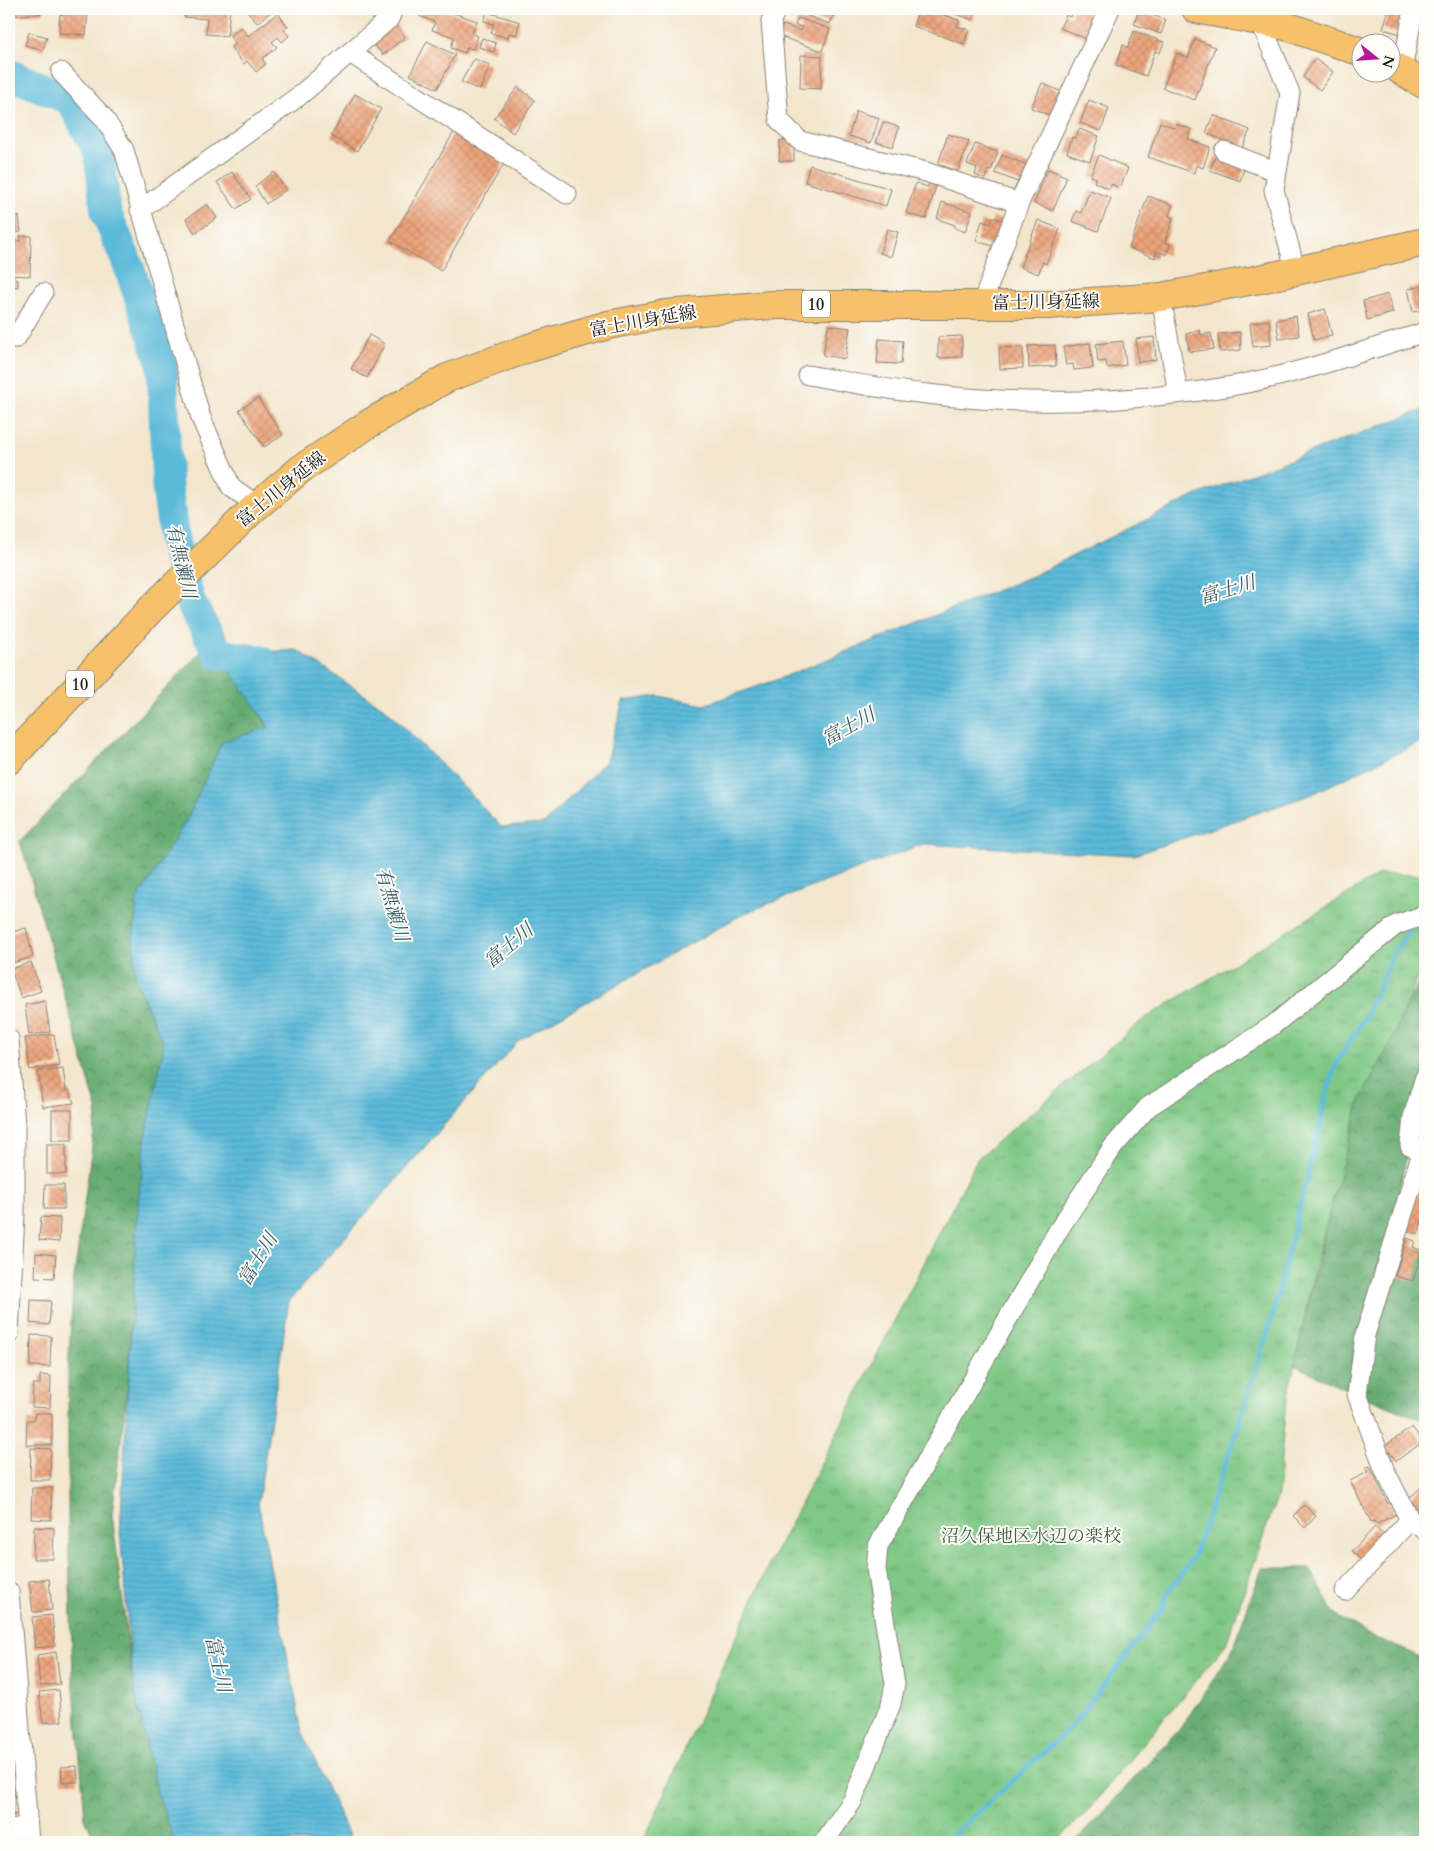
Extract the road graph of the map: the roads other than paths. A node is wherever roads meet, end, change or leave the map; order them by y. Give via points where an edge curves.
1 (393, 9) edge
2 (776, 9) edge
3 (1110, 9) edge
4 (1196, 9) edge
5 (1414, 9) edge
6 (1260, 21) junction
7 (1352, 49) edge
8 (1402, 50) edge
9 (350, 53) junction
10 (1402, 70) edge
11 (61, 72) dead end
12 (1425, 86) edge
13 (1224, 151) dead end
14 (1276, 171) junction
15 (567, 194) dead end
16 (1019, 203) junction
17 (140, 210) junction
18 (1425, 242) edge
19 (1296, 272) junction
20 (43, 293) dead end
21 (1161, 296) junction
22 (982, 304) junction
23 (1425, 332) edge
24 (9, 338) edge
25 (808, 375) dead end
26 (1178, 393) junction
27 (254, 508) junction
28 (9, 760) edge
29 (1425, 916) edge
30 (9, 1039) edge
31 (1425, 1077) edge
32 (12, 1126) edge
33 (1424, 1150) edge
34 (9, 1334) edge
35 (1410, 1520) junction
36 (1425, 1530) edge
37 (1345, 1591) dead end
38 (9, 1592) edge
39 (14, 1730) edge
40 (9, 1830) edge
41 (28, 1835) edge
42 (824, 1842) edge

1 - 9 street via 389,19
2 - 16 street via 771,21 779,120 800,141 926,172
3 - 16 street
4 - 6 main road
5 - 8 street
6 - 7 main road
6 - 14 street via 1290,93
9 - 15 street
9 - 17 street via 299,96
10 - 12 main road
11 - 17 street via 104,118 124,150 135,181
13 - 14 street
14 - 19 street via 1274,190
16 - 22 street
17 - 27 street via 201,418 231,487
18 - 19 main road, 富士川身延線 / 10
19 - 21 main road, 富士川身延線 / 10
20 - 24 street via 16,338
21 - 22 main road, 富士川身延線 / 10 via 1047,305
21 - 26 street
22 - 27 main road, 富士川身延線 / 10 via 771,305 666,314 608,325 529,348 447,378 300,469
23 - 26 street via 1287,374
25 - 26 street via 929,395 1004,400 1073,400
27 - 28 main road, 富士川身延線 / 10 via 152,608
29 - 42 street via 1396,925 1272,1026 1148,1107 1113,1147 1059,1229 878,1546 876,1569 895,1684 891,1704 853,1800
30 - 32 street
31 - 33 street via 1413,1117 1410,1146
32 - 34 street via 15,1214
33 - 35 street via 1365,1335 1357,1394 1385,1471
35 - 36 street
35 - 37 street
38 - 39 street
39 - 41 street
40 - 41 street

